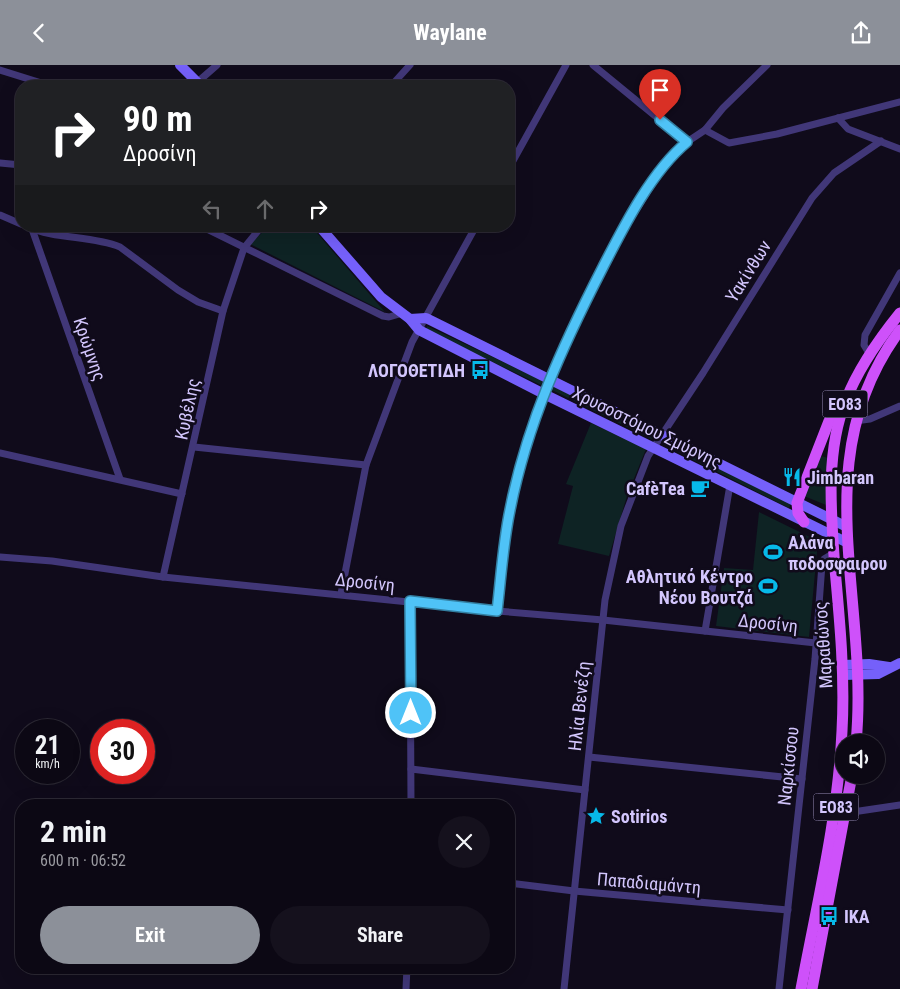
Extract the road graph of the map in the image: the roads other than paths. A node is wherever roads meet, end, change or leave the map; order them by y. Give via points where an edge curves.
1 (180, 65) edge
2 (217, 65) edge
3 (410, 65) edge
4 (566, 65) edge
5 (593, 65) edge
6 (767, 65) edge
7 (0, 70) edge
8 (32, 80) edge
9 (193, 80) edge
10 (202, 80) edge
11 (396, 80) edge
12 (900, 102) edge
13 (838, 118) junction
14 (705, 130) junction
15 (881, 141) junction
16 (687, 142) junction
17 (900, 149) edge
18 (515, 157) edge
19 (0, 163) edge
20 (15, 164) edge
21 (0, 215) edge
22 (15, 221) edge
23 (30, 232) edge
24 (43, 232) edge
25 (212, 232) edge
26 (257, 232) edge
27 (324, 232) edge
28 (473, 232) edge
29 (244, 249) junction
30 (900, 273) edge
31 (223, 311) junction
32 (900, 313) edge
33 (407, 316) junction
34 (426, 318) junction
35 (900, 329) edge
36 (419, 330) junction
37 (870, 355) junction
38 (549, 379) junction
39 (852, 388) junction
40 (544, 394) junction
41 (900, 406) edge
42 (855, 421) junction
43 (662, 435) junction
44 (194, 447) junction
45 (652, 447) junction
46 (0, 453) edge
47 (366, 465) junction
48 (120, 479) junction
49 (730, 485) junction
50 (182, 494) junction
51 (798, 503) junction
52 (832, 520) junction
53 (804, 522) junction
54 (847, 527) junction
55 (833, 536) junction
56 (848, 543) junction
57 (834, 553) junction
58 (0, 557) edge
59 (163, 577) junction
60 (341, 594) junction
61 (410, 601) junction
62 (497, 611) junction
63 (603, 620) junction
64 (705, 631) junction
65 (816, 643) junction
66 (900, 663) edge
67 (843, 670) junction
68 (858, 670) junction
69 (856, 734) edge
70 (589, 757) junction
71 (411, 769) junction
72 (802, 779) junction
73 (851, 784) edge
74 (585, 790) junction
75 (411, 799) edge
76 (900, 805) edge
77 (846, 813) junction
78 (515, 884) edge
79 (574, 891) junction
80 (788, 910) junction
81 (407, 974) edge
82 (406, 989) edge
83 (564, 989) edge
84 (779, 989) edge
85 (801, 989) edge
86 (812, 989) edge

1 - 9 street
2 - 10 street
3 - 11 street
4 - 18 street
5 - 16 street
6 - 14 street
7 - 8 street
12 - 13 street
13 - 14 street via 729,143
13 - 15 street via 848,129
14 - 16 street
15 - 17 street
15 - 43 street, Υακίνθων via 834,173 812,198
16 - 38 street via 665,164 618,239
19 - 20 street
21 - 22 street
23 - 48 street, Κρώμνης
24 - 31 street via 111,243 178,290
25 - 29 street
26 - 29 street, Κυβέλης
27 - 33 street, Χρυσοστόμου Σμύρνης via 377,293
28 - 34 street
29 - 31 street, Κυβέλης
29 - 33 street via 383,316
30 - 37 street via 865,335 864,345
31 - 44 street, Κυβέλης
32 - 37 main road, Μαραθώνος / ΕΟ83
33 - 34 street, Χρυσοστόμου Σμύρνης
33 - 36 street, Χρυσοστόμου Σμύρνης
34 - 36 street
34 - 38 street, Χρυσοστόμου Σμύρνης
35 - 42 main road, Μαραθώνος / ΕΟ83 via 874,372
36 - 40 street, Χρυσοστόμου Σμύρνης
36 - 47 street
37 - 39 main road, Μαραθώνος / ΕΟ83
38 - 40 street
38 - 43 street, Χρυσοστόμου Σμύρνης
39 - 51 main road via 834,410
39 - 52 main road, Μαραθώνος / ΕΟ83 via 835,440
40 - 45 street, Χρυσοστόμου Σμύρνης
40 - 62 street via 526,446 510,510
41 - 42 street via 870,419
42 - 54 main road, Μαραθώνος / ΕΟ83 via 846,477
43 - 45 street, Ηλία Βενέζη
43 - 51 street, Χρυσοστόμου Σμύρνης
44 - 47 street
44 - 50 street, Κυβέλης
45 - 49 street, Χρυσοστόμου Σμύρνης
45 - 63 street, Ηλία Βενέζη via 621,526 609,575
46 - 48 street
47 - 60 street
48 - 50 street
49 - 53 street, Χρυσοστόμου Σμύρνης
49 - 64 street
50 - 59 street, Κυβέλης
51 - 52 street, Χρυσοστόμου Σμύρνης
51 - 53 main road via 798,512
52 - 54 street, Χρυσοστόμου Σμύρνης
52 - 55 main road, Μαραθώνος / ΕΟ83
53 - 55 street, Χρυσοστόμου Σμύρνης
54 - 56 main road, Μαραθώνος / ΕΟ83
55 - 56 street, Χρυσοστόμου Σμύρνης
55 - 57 main road, Μαραθώνος / ΕΟ83
56 - 68 main road, Μαραθώνος / ΕΟ83
57 - 65 street, Ναρκίσσου via 822,564
57 - 67 main road, Μαραθώνος / ΕΟ83
58 - 59 street, Δροσίνη
59 - 60 street, Δροσίνη
60 - 61 street, Δροσίνη
61 - 62 street, Δροσίνη
61 - 71 street
62 - 63 street, Δροσίνη
63 - 64 street, Δροσίνη
63 - 70 street, Ηλία Βενέζη
64 - 65 street, Δροσίνη
65 - 72 street, Ναρκίσσου
66 - 68 street via 878,674
67 - 68 street
67 - 85 main road, Μαραθώνος / ΕΟ83 via 842,734 835,811
68 - 69 main road, Μαραθώνος / ΕΟ83
70 - 72 street
70 - 74 street, Ηλία Βενέζη
71 - 74 street
71 - 75 street
72 - 80 street, Ναρκίσσου
73 - 77 main road, ΕΟ83
74 - 79 street, Ηλία Βενέζη
76 - 77 street
77 - 86 main road, ΕΟ83
78 - 79 street, Παπαδιαμάντη
79 - 80 street, Παπαδιαμάντη
79 - 83 street, Ηλία Βενέζη
80 - 84 street, Ναρκίσσου
81 - 82 street

